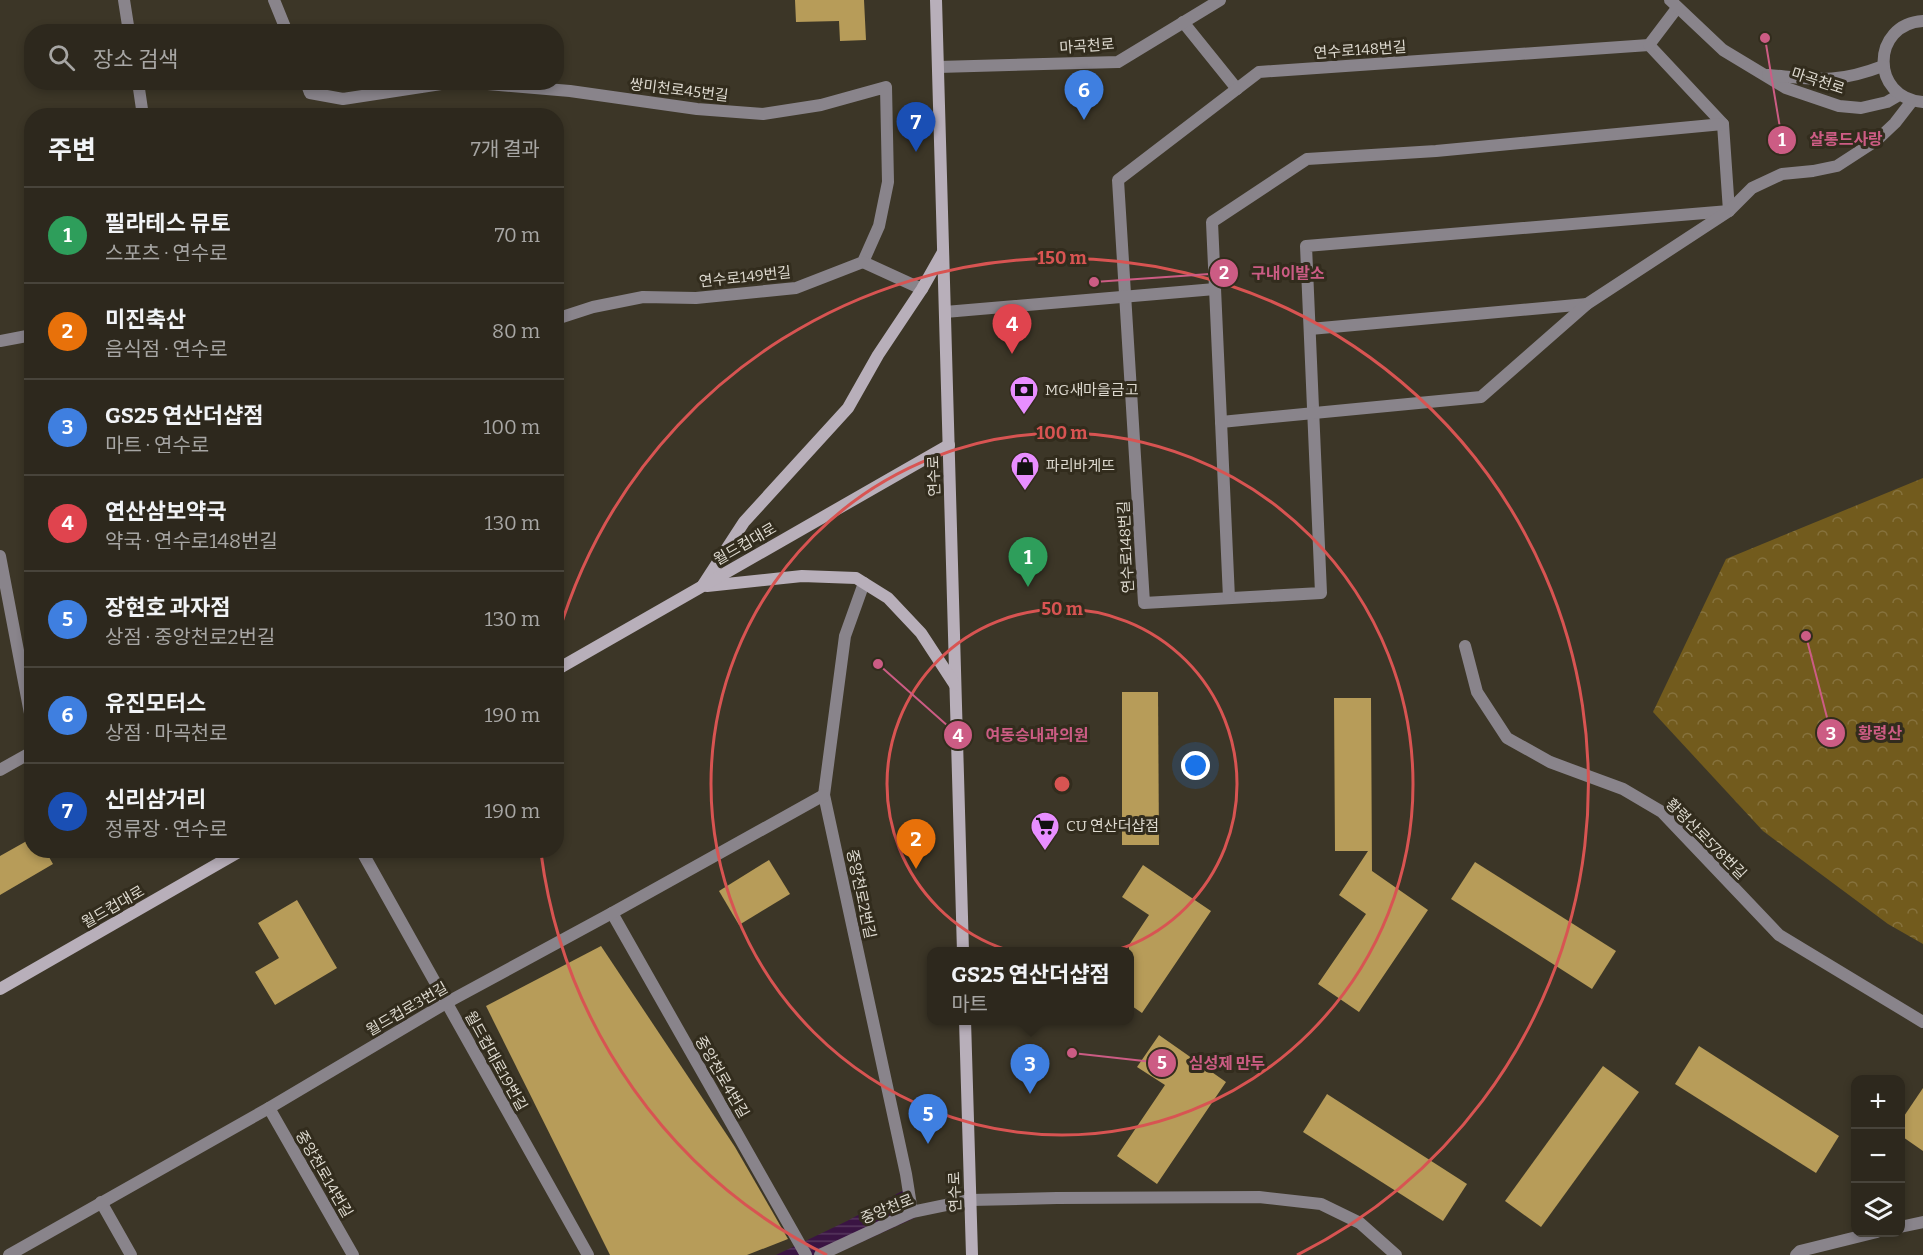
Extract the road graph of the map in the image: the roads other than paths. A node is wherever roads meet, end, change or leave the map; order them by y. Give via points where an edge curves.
1 (124, 0) edge
2 (274, 0) edge
3 (936, 0) edge
4 (1220, 0) edge
5 (1673, 4) edge
6 (1923, 21) edge
7 (1183, 22) junction
8 (128, 24) edge
9 (284, 24) edge
10 (1649, 45) junction
11 (1883, 66) junction
12 (938, 67) junction
13 (1764, 75) junction
14 (1237, 89) junction
15 (139, 90) edge
16 (309, 90) edge
17 (402, 90) edge
18 (558, 90) edge
19 (1899, 95) junction
20 (1917, 101) edge
21 (142, 108) edge
22 (1723, 124) junction
23 (1729, 211) junction
24 (943, 251) junction
25 (863, 262) junction
26 (922, 289) junction
27 (1215, 289) junction
28 (1126, 296) junction
29 (1587, 304) junction
30 (945, 312) junction
31 (564, 316) edge
32 (1310, 330) junction
33 (24, 336) edge
34 (0, 341) edge
35 (1313, 413) junction
36 (1221, 422) junction
37 (949, 445) junction
38 (0, 556) edge
39 (864, 584) junction
40 (702, 586) junction
41 (1229, 598) junction
42 (1465, 646) dead end
43 (564, 665) edge
44 (24, 682) edge
45 (955, 685) junction
46 (24, 756) edge
47 (0, 770) edge
48 (824, 795) junction
49 (228, 858) edge
50 (365, 858) edge
51 (612, 914) junction
52 (963, 947) edge
53 (0, 989) edge
54 (446, 1003) junction
55 (1923, 1022) edge
56 (965, 1025) edge
57 (269, 1108) junction
58 (970, 1200) junction
59 (101, 1202) junction
60 (912, 1212) junction
61 (1923, 1222) edge
62 (1905, 1226) edge
63 (1860, 1237) edge
64 (9, 1255) edge
65 (131, 1255) edge
66 (353, 1255) edge
67 (588, 1255) edge
68 (806, 1255) edge
69 (820, 1255) edge
70 (972, 1255) edge
71 (1396, 1255) edge
72 (1796, 1255) edge

1 - 8 street
2 - 9 street
3 - 12 main road, 연수로
4 - 7 street, 마곡천로
5 - 10 street
5 - 13 street, 마곡천로 via 1723,50
6 - 11 street via 1896,31 1885,47
7 - 12 street, 마곡천로 via 1118,62
7 - 14 street
10 - 14 street, 연수로148번길 via 1259,72
10 - 22 street
11 - 13 street, 마곡천로 via 1838,79
11 - 19 street via 1888,82
12 - 24 main road, 연수로
13 - 19 street, 마곡천로 via 1786,88 1839,105 1861,108
14 - 28 street, 연수로148번길 via 1119,180
15 - 21 street
16 - 17 street via 343,99
18 - 25 street, 쌍미천로45번길 via 763,114 821,105 886,87 888,182 879,226
19 - 20 street
20 - 23 street via 1877,140 1837,166 1782,174 1752,188
22 - 23 street
22 - 27 street via 1307,159 1212,222
23 - 29 street
23 - 32 street, 연수로148번길 via 1306,246
24 - 26 main road
24 - 30 main road, 연수로
25 - 26 street
25 - 31 street, 연수로149번길 via 796,288 696,298 643,297
26 - 40 main road via 848,408 744,522
27 - 28 street
27 - 36 street
28 - 30 street
28 - 41 street, 연수로148번길 via 1144,603
29 - 32 street
29 - 35 street via 1481,397
30 - 37 main road, 연수로
32 - 35 street, 연수로148번길
33 - 34 street
35 - 36 street
35 - 41 street, 연수로148번길 via 1321,593
36 - 41 street
37 - 40 main road, 월드컵대로
37 - 45 main road, 연수로
38 - 44 street
39 - 40 main road via 856,578 818,575
39 - 45 main road via 888,598 921,633
39 - 48 street, 중앙천로2번길 via 845,636
40 - 43 main road, 월드컵대로
42 - 55 street, 황령산로578번길 via 1477,692 1507,738 1550,762 1623,789 1662,812 1779,935
45 - 52 main road, 연수로
46 - 47 street
48 - 51 street, 월드컵로3번길
48 - 60 street, 중앙천로2번길
49 - 53 main road, 월드컵대로
50 - 54 street, 월드컵대로19번길
51 - 54 street, 월드컵로3번길
51 - 68 street, 중앙천로4번길
54 - 57 street, 월드컵로3번길
54 - 67 street, 월드컵대로19번길
56 - 58 main road, 연수로
57 - 59 street, 월드컵로3번길
57 - 66 street, 중앙천로14번길
58 - 60 street, 중앙천로
58 - 70 main road, 연수로
58 - 71 street, 중앙천로 via 1259,1197 1321,1204 1360,1223
59 - 64 street, 월드컵로3번길
59 - 65 street
60 - 69 street, 중앙천로
61 - 62 street
63 - 72 street

